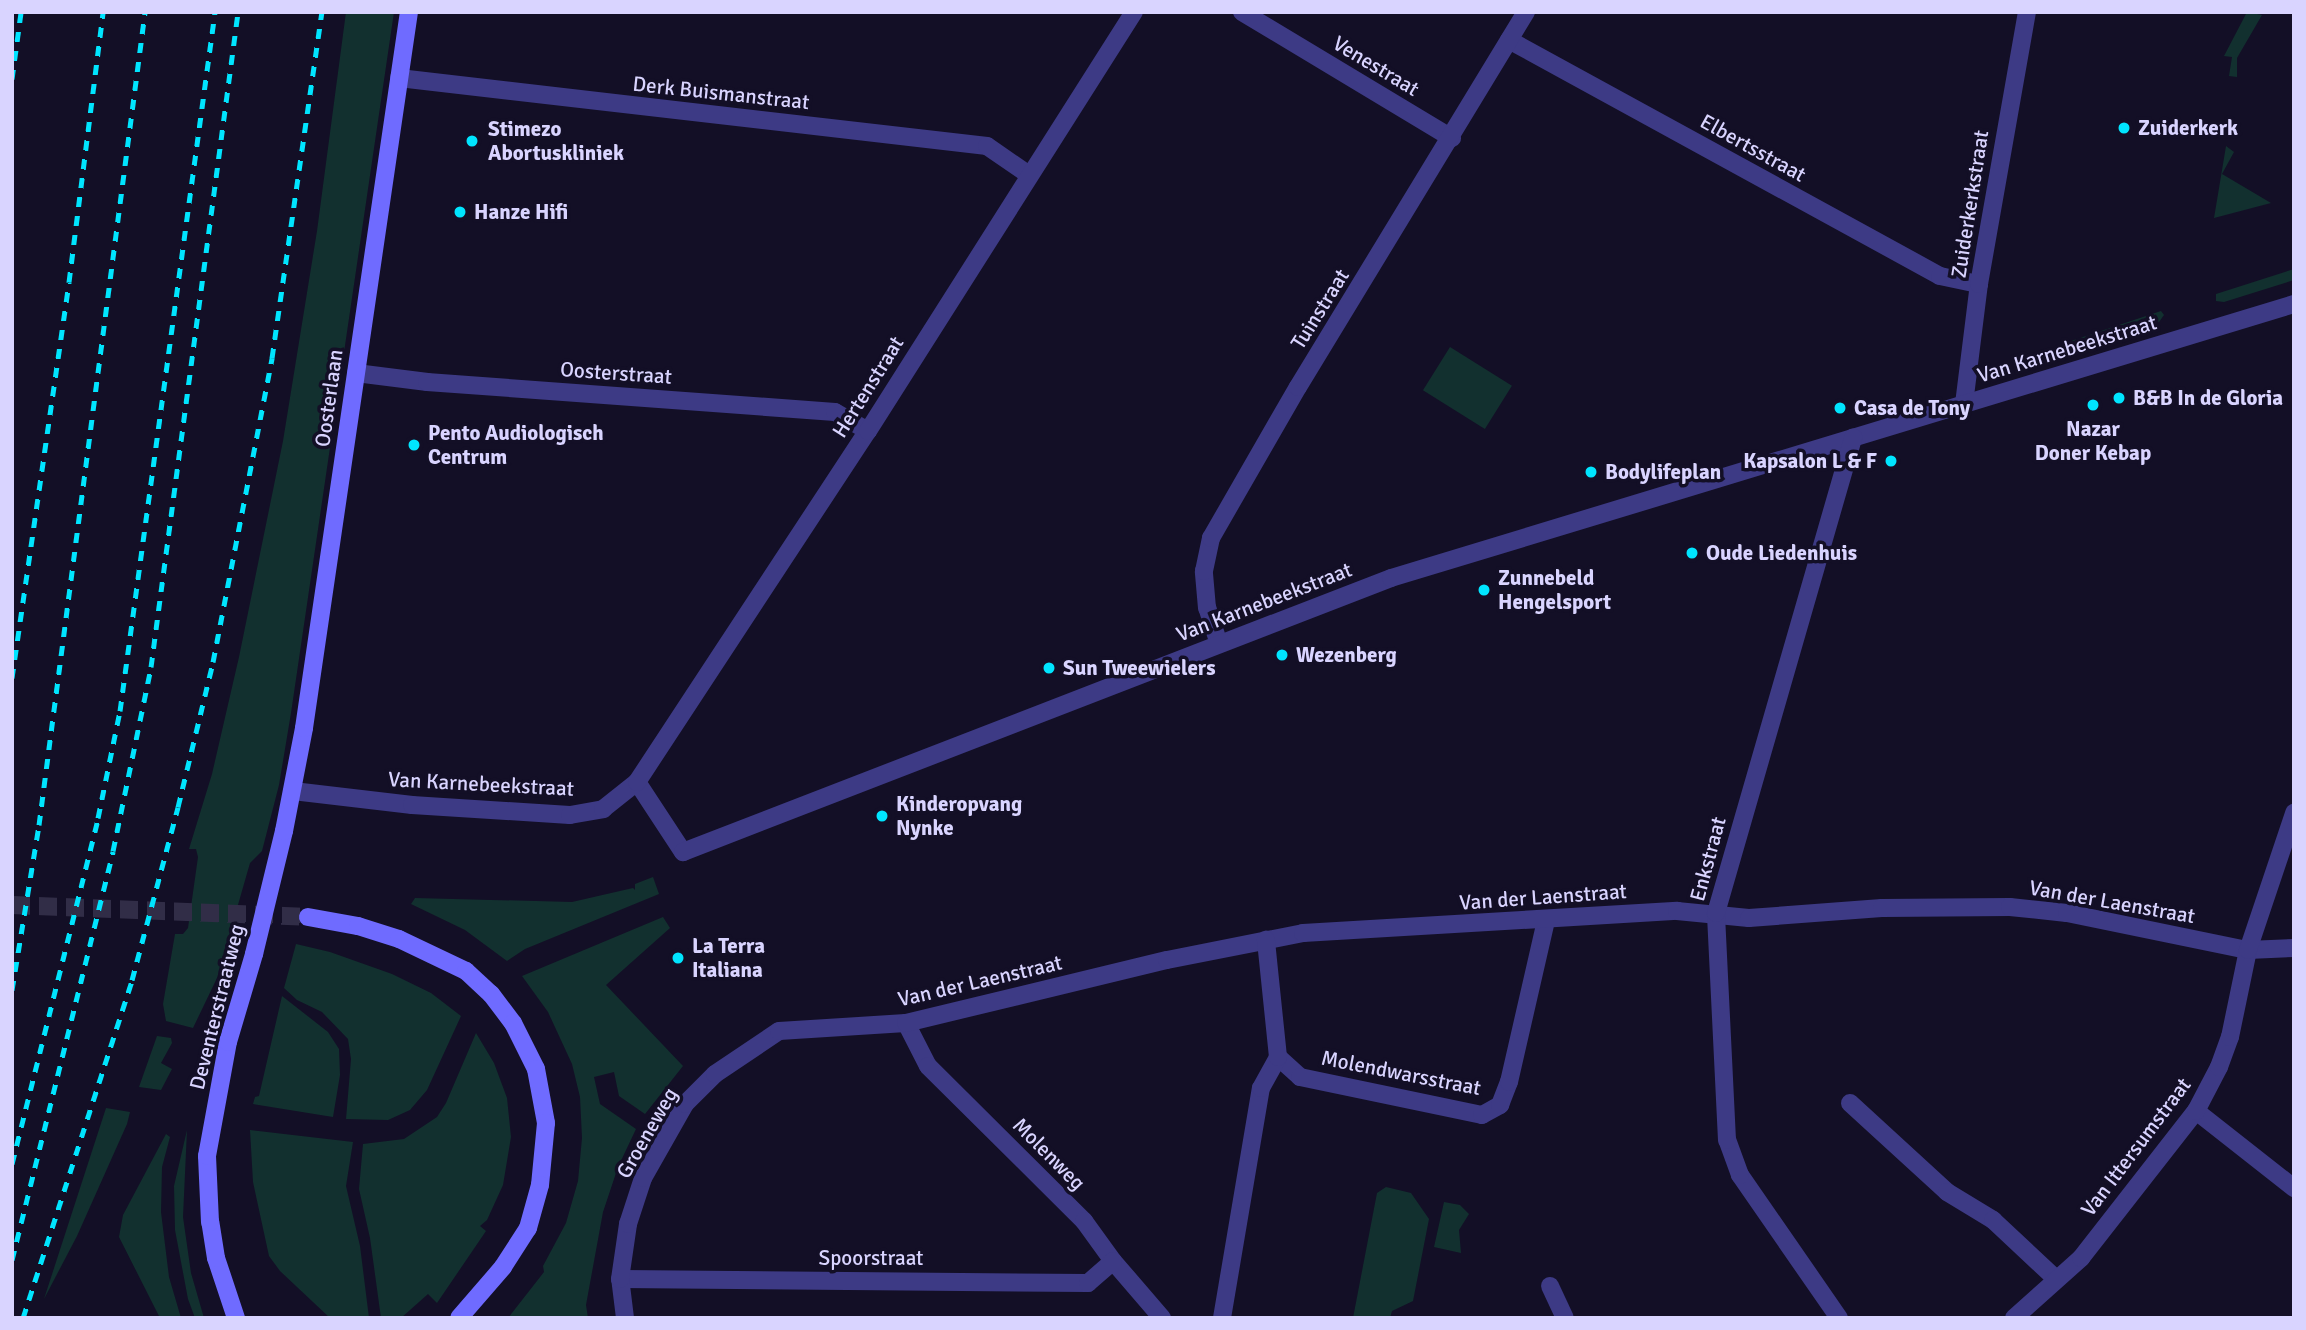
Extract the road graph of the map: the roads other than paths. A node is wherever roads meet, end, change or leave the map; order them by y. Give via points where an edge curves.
1 (409, 12) edge
2 (1133, 12) edge
3 (1242, 12) edge
4 (1526, 12) edge
5 (2027, 12) edge
6 (1509, 40) junction
7 (399, 78) junction
8 (1452, 138) junction
9 (1029, 175) junction
10 (1979, 284) junction
11 (2294, 304) edge
12 (356, 373) junction
13 (1964, 404) junction
14 (868, 431) junction
15 (1853, 437) junction
16 (1219, 644) junction
17 (637, 782) junction
18 (293, 791) junction
19 (2294, 813) edge
20 (1716, 913) junction
21 (308, 918) tunnel mouth
22 (1546, 921) junction
23 (1265, 940) junction
24 (2294, 948) edge
25 (2248, 950) junction
26 (906, 1023) junction
27 (800, 1029) joint
28 (1278, 1058) junction
29 (1850, 1102) dead end
30 (2196, 1111) junction
31 (2294, 1188) edge
32 (1113, 1261) junction
33 (620, 1279) junction
34 (2056, 1279) junction
35 (1550, 1286) dead end
36 (236, 1318) edge
37 (459, 1318) edge
38 (625, 1318) edge
39 (1162, 1318) edge
40 (1222, 1318) edge
41 (1565, 1318) edge
42 (1839, 1318) edge
43 (2014, 1318) edge

1 - 7 street, Oosterlaan
2 - 9 street, Hertenstraat
3 - 8 street, Venestraat
4 - 6 street, Tuinstraat
5 - 10 street, Zuiderkerkstraat
6 - 8 street, Tuinstraat
6 - 10 street, Elbertsstraat via 1940,276
7 - 9 street, Derk Buismanstraat via 987,146
7 - 12 street, Oosterlaan
8 - 16 street, Tuinstraat via 1211,538 1204,571
9 - 14 street, Hertenstraat
10 - 13 street, Zuiderkerkstraat
11 - 13 street, Van Karnebeekstraat
12 - 14 street, Oosterstraat via 835,412
12 - 18 street, Oosterlaan
13 - 15 street, Van Karnebeekstraat
14 - 17 street, Hertenstraat
15 - 16 street, Van Karnebeekstraat via 1391,578
15 - 20 street, Enkstraat
16 - 17 street, Van Karnebeekstraat via 683,852
17 - 18 street, Van Karnebeekstraat via 603,809 570,815 412,805
18 - 36 street, Deventerstraatweg via 228,1042 208,1156 216,1258
19 - 25 street, Van Ittersumstraat
20 - 22 street, Van der Laenstraat via 1677,911
20 - 25 street, Van der Laenstraat via 1749,918 1882,908 2010,907 2067,913
20 - 42 street, Enkstraat via 1727,1140 1740,1175
21 - 37 street via 399,939 466,971 513,1023 536,1069 547,1123 540,1185 528,1228 503,1267
22 - 23 street, Van der Laenstraat via 1303,933
22 - 28 street, Molendwarsstraat via 1509,1082 1500,1105 1482,1115 1300,1077
23 - 26 street, Van der Laenstraat
23 - 28 street
24 - 25 street, Van der Laenstraat
25 - 30 street, Van Ittersumstraat via 2220,1068
26 - 27 street, Van der Laenstraat
26 - 32 street, Molenweg via 929,1066 1084,1221
27 - 33 street, Groeneweg via 779,1031 759,1043 715,1074 685,1104 643,1178 628,1224
28 - 40 street via 1261,1088
29 - 34 street via 1947,1192 1993,1220
30 - 31 street
30 - 34 street, Van Ittersumstraat via 2081,1258
32 - 33 street, Spoorstraat via 1088,1283
32 - 39 street, Molenweg
33 - 38 street, Groeneweg
34 - 43 street, Van Ittersumstraat
35 - 41 street

